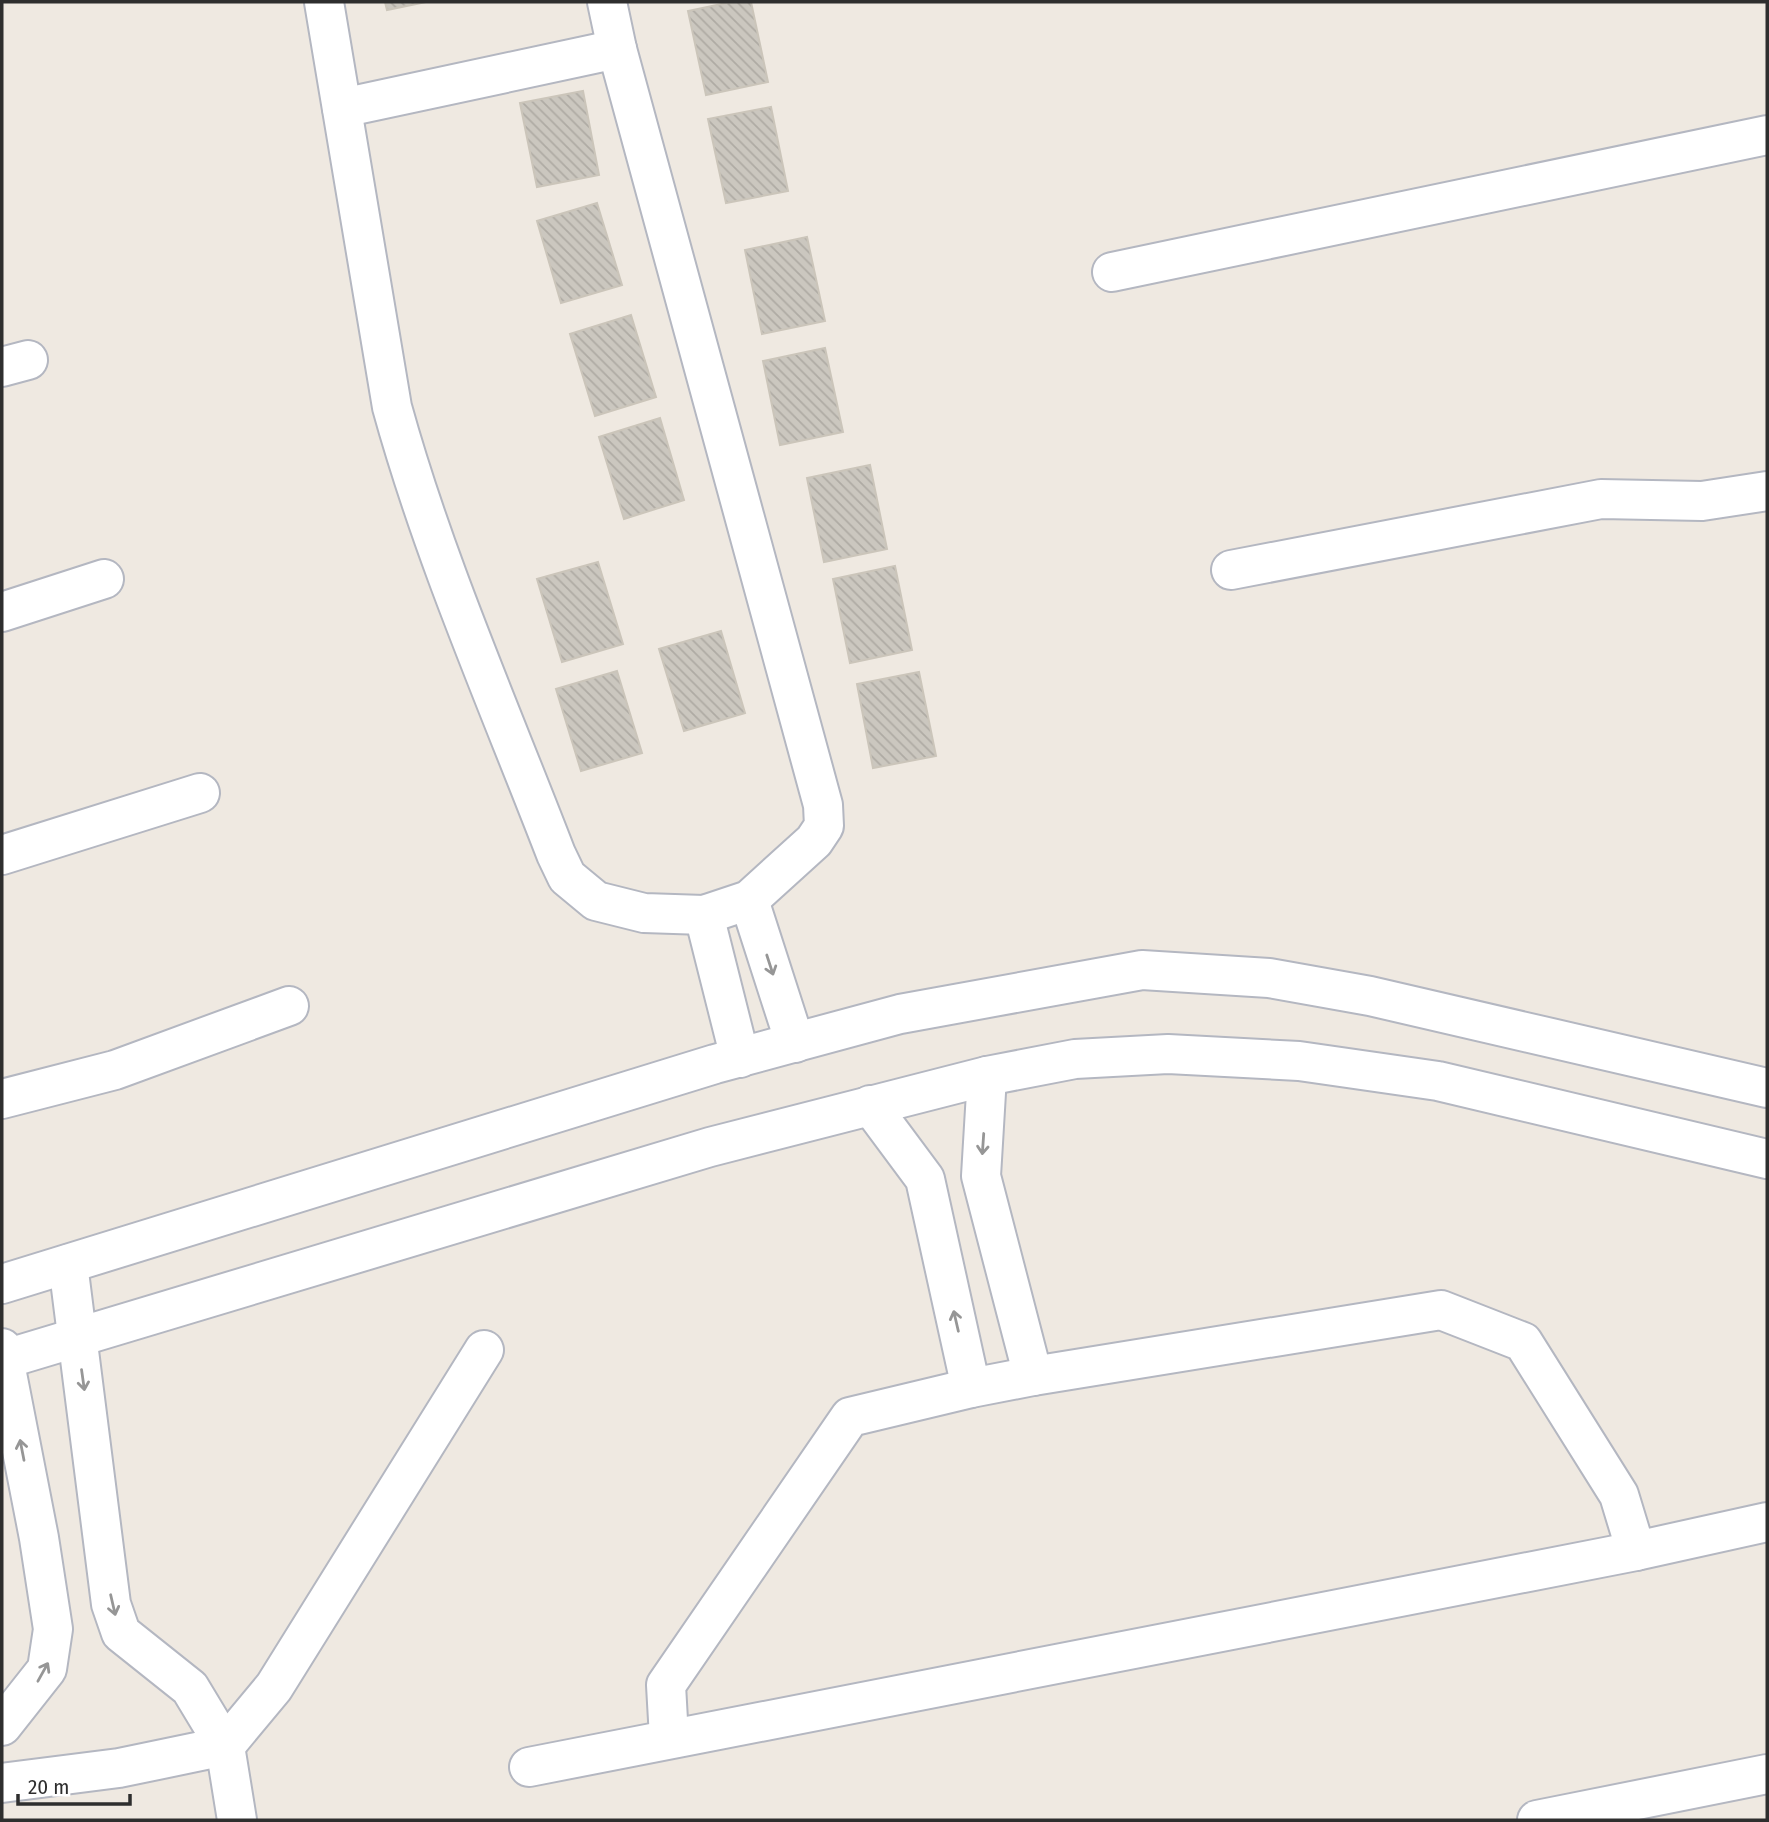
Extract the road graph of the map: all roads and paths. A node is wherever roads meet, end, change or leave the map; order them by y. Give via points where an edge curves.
1 (324, 2) edge
2 (607, 2) edge
3 (617, 49) junction
4 (342, 108) junction
5 (1767, 135) edge
6 (1112, 272) dead end
7 (1767, 491) edge
8 (1231, 570) dead end
9 (103, 579) dead end
10 (2, 612) edge
11 (200, 793) dead end
12 (2, 855) edge
13 (749, 900) junction
14 (704, 915) junction
15 (289, 1006) dead end
16 (795, 1043) junction
17 (740, 1058) junction
18 (987, 1076) junction
19 (1767, 1088) edge
20 (2, 1099) edge
21 (870, 1105) junction
22 (1767, 1159) edge
23 (68, 1264) junction
24 (2, 1283) edge
25 (78, 1337) junction
26 (484, 1350) dead end
27 (3, 1356) edge
28 (1033, 1376) junction
29 (971, 1388) junction
30 (1767, 1522) edge
31 (1636, 1551) junction
32 (2, 1726) edge
33 (669, 1738) junction
34 (225, 1746) junction
35 (529, 1767) dead end
36 (1767, 1774) edge
37 (2, 1783) edge
38 (237, 1820) edge
39 (1537, 1820) edge

1 - 4 street
2 - 3 street
3 - 4 street
3 - 13 street via 822,805 824,826 814,841
4 - 14 street via 392,407 436,543 556,854 567,877 596,901 644,913
5 - 6 street
7 - 8 street via 1702,501 1601,499
9 - 10 street
11 - 12 street
13 - 14 street
13 -> 16 street
14 - 17 street
15 - 20 street via 115,1070
16 - 17 street
16 - 19 street via 900,1014 1142,970 1269,978 1370,996
17 - 23 street
18 - 21 street
18 - 22 street via 1074,1059 1168,1054 1298,1061 1438,1081
18 -> 28 street via 981,1176
21 - 25 street via 710,1147
29 -> 21 street via 925,1179
23 - 24 street
23 - 25 street
25 - 27 street
25 -> 34 street via 111,1604 121,1633 190,1688
26 - 34 street via 274,1687
32 -> 27 street via 47,1669 52,1629
28 - 29 street
28 - 31 street via 1441,1310 1523,1342 1619,1495
29 - 33 street via 850,1417 666,1685
30 - 31 street
31 - 33 street
33 - 35 street
34 - 37 street via 119,1768
34 - 38 street
36 - 39 street

